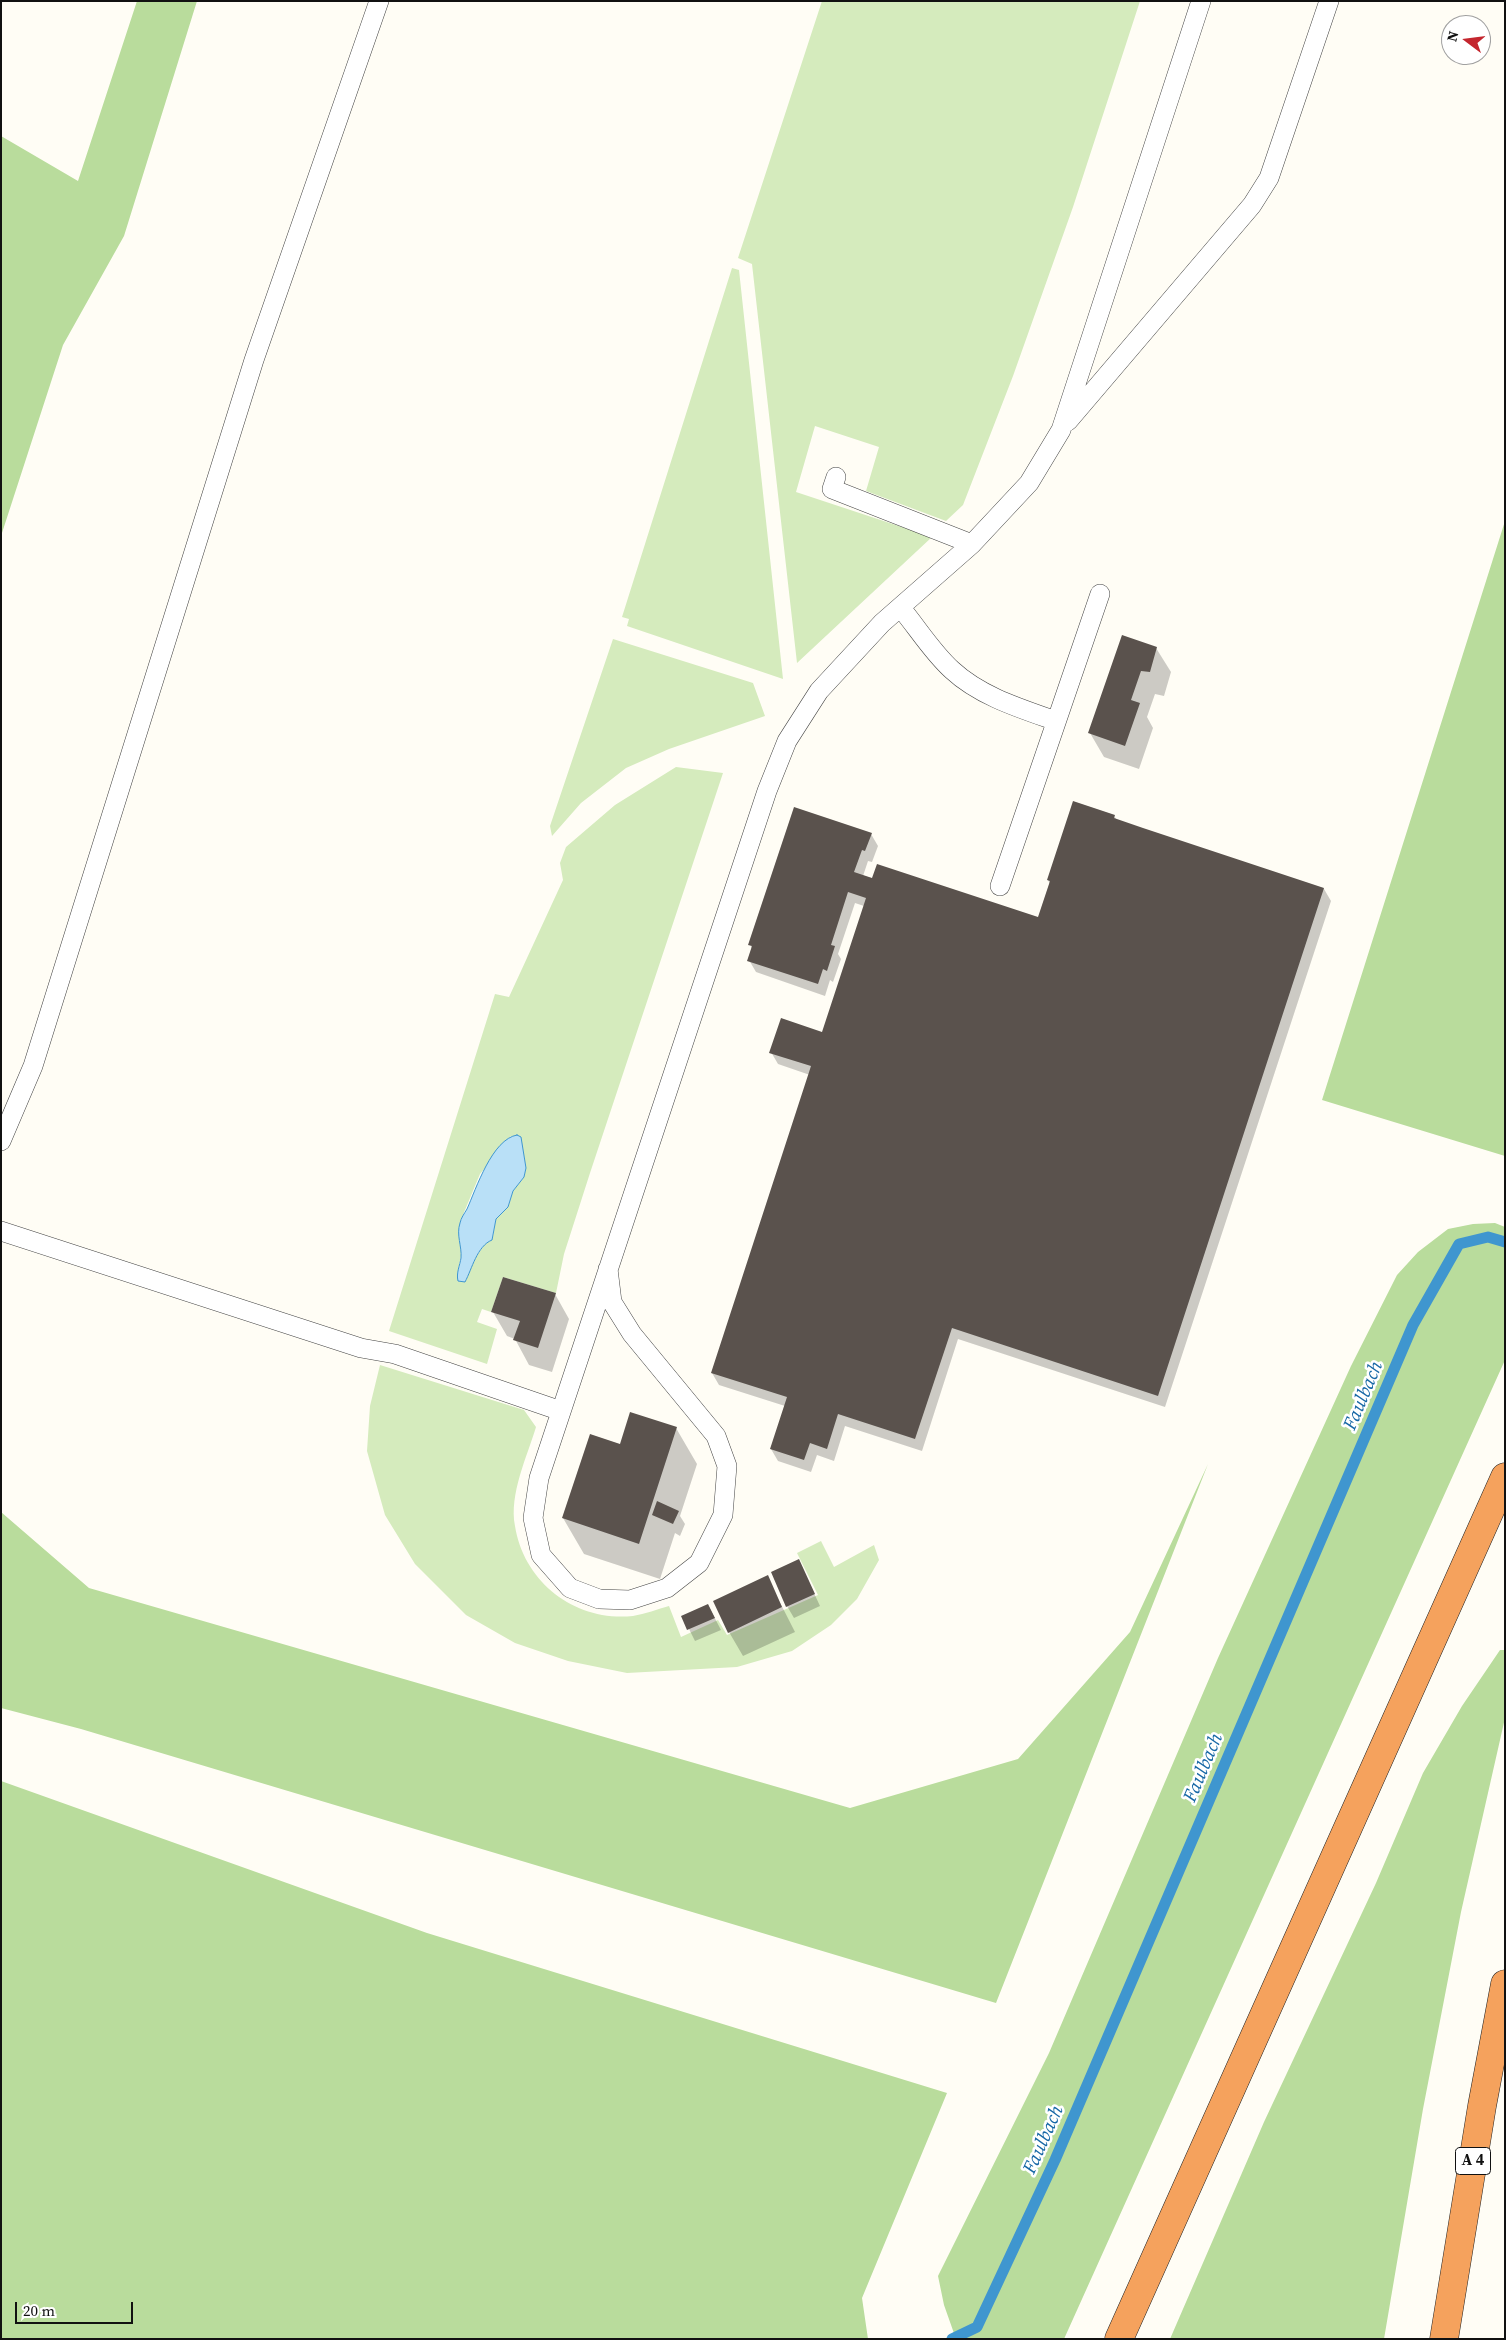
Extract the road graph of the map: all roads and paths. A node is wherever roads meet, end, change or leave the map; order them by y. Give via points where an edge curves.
1 (379, 1) edge
2 (1201, 1) edge
3 (1329, 1) edge
4 (1061, 430) junction
5 (836, 477) dead end
6 (972, 544) junction
7 (1100, 594) dead end
8 (900, 607) junction
9 (1056, 720) junction
10 (1000, 886) dead end
11 (1, 1141) edge
12 (1, 1231) edge
13 (608, 1269) junction
14 (561, 1410) junction
15 (1505, 1477) edge
16 (1505, 1984) edge
17 (1119, 2339) edge
18 (1444, 2339) edge

1 - 11 lane via 254,360 34,1066
2 - 4 lane
3 - 4 lane via 1269,178 1252,205
4 - 6 lane via 1029,483
5 - 6 lane via 832,489
6 - 8 lane
7 - 9 lane
8 - 9 lane via 962,679 999,699
8 - 13 lane via 819,691 787,741 767,791
9 - 10 lane
12 - 14 lane via 361,1348 395,1354
13 - 14 lane
13 - 14 lane via 612,1302 632,1334 716,1436 727,1466 723,1515 699,1563 667,1588 630,1600 599,1599 570,1588 541,1555 533,1518 539,1478
15 - 17 highway
16 - 18 highway, A 4

